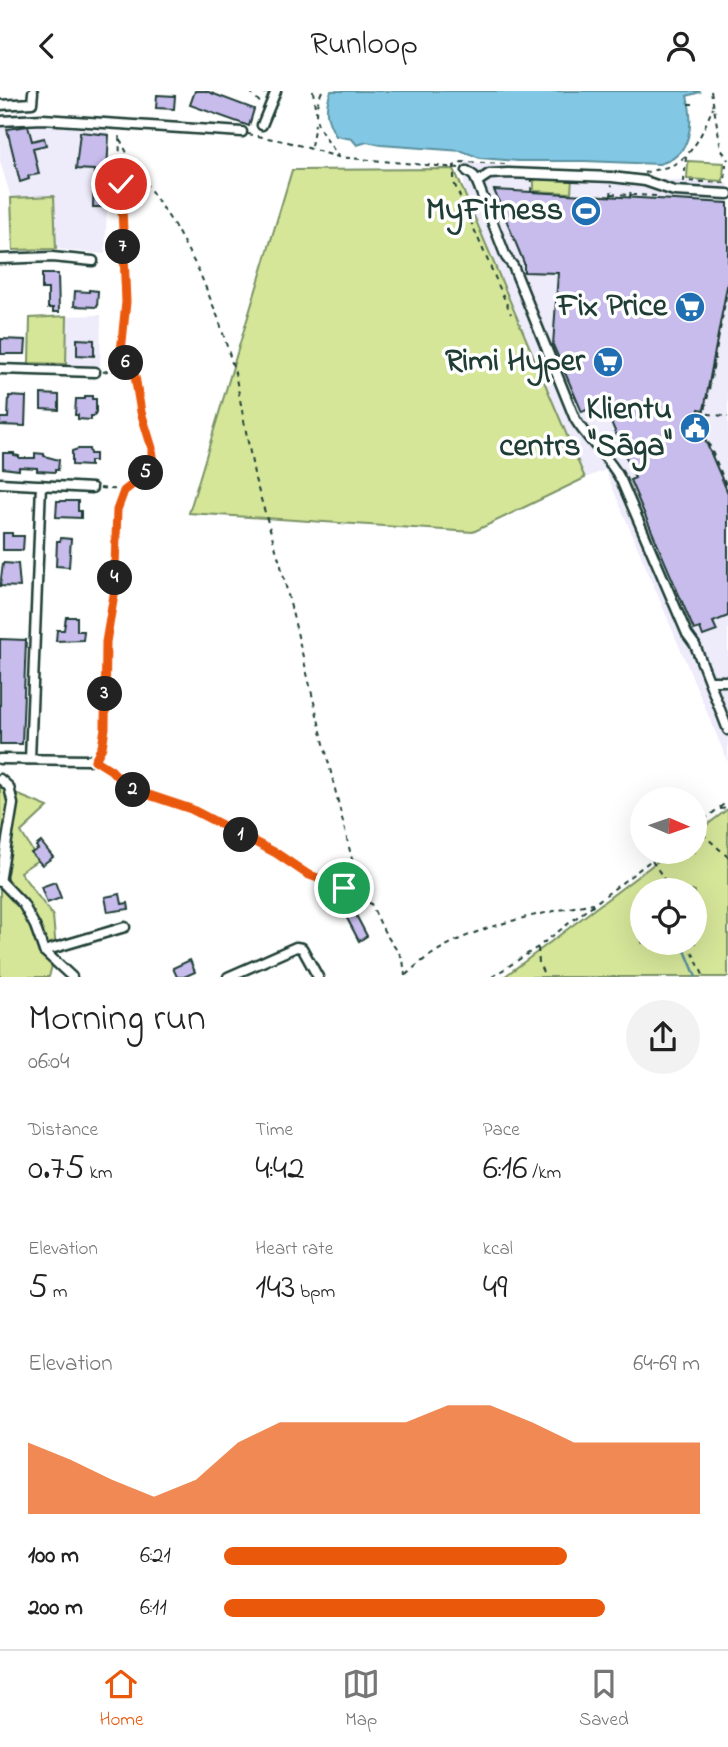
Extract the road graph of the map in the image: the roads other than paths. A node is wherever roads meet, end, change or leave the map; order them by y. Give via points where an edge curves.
1 (33, 92) edge
2 (275, 93) edge
3 (0, 105) edge
4 (0, 121) edge
5 (262, 125) dead end
6 (242, 132) road end
7 (467, 171) road end
8 (477, 182) junction
9 (728, 194) edge
10 (0, 259) edge
11 (93, 261) dead end
12 (0, 369) edge
13 (94, 372) road end
14 (0, 483) edge
15 (41, 485) junction
16 (92, 488) road end
17 (710, 681) junction
18 (728, 681) edge
19 (728, 730) edge
20 (0, 759) edge
21 (30, 759) junction
22 (92, 760) road end
23 (0, 779) edge
24 (0, 881) edge
25 (125, 927) dead end
26 (44, 951) junction
27 (72, 977) edge
28 (228, 977) edge
29 (318, 977) edge

1 - 3 street via 32,103
2 - 5 street
4 - 6 street via 43,119
7 - 8 street
8 - 9 street via 489,174 508,173 612,177 674,191
8 - 17 street via 575,419 621,480
10 - 11 street
12 - 13 street
14 - 15 street
15 - 16 street
15 - 21 street
17 - 18 street
17 - 19 street
20 - 21 street
21 - 22 street
23 - 24 street via 9,787 13,804
24 - 26 street via 23,904
25 - 26 street
26 - 27 street
28 - 29 street via 296,947 302,948

